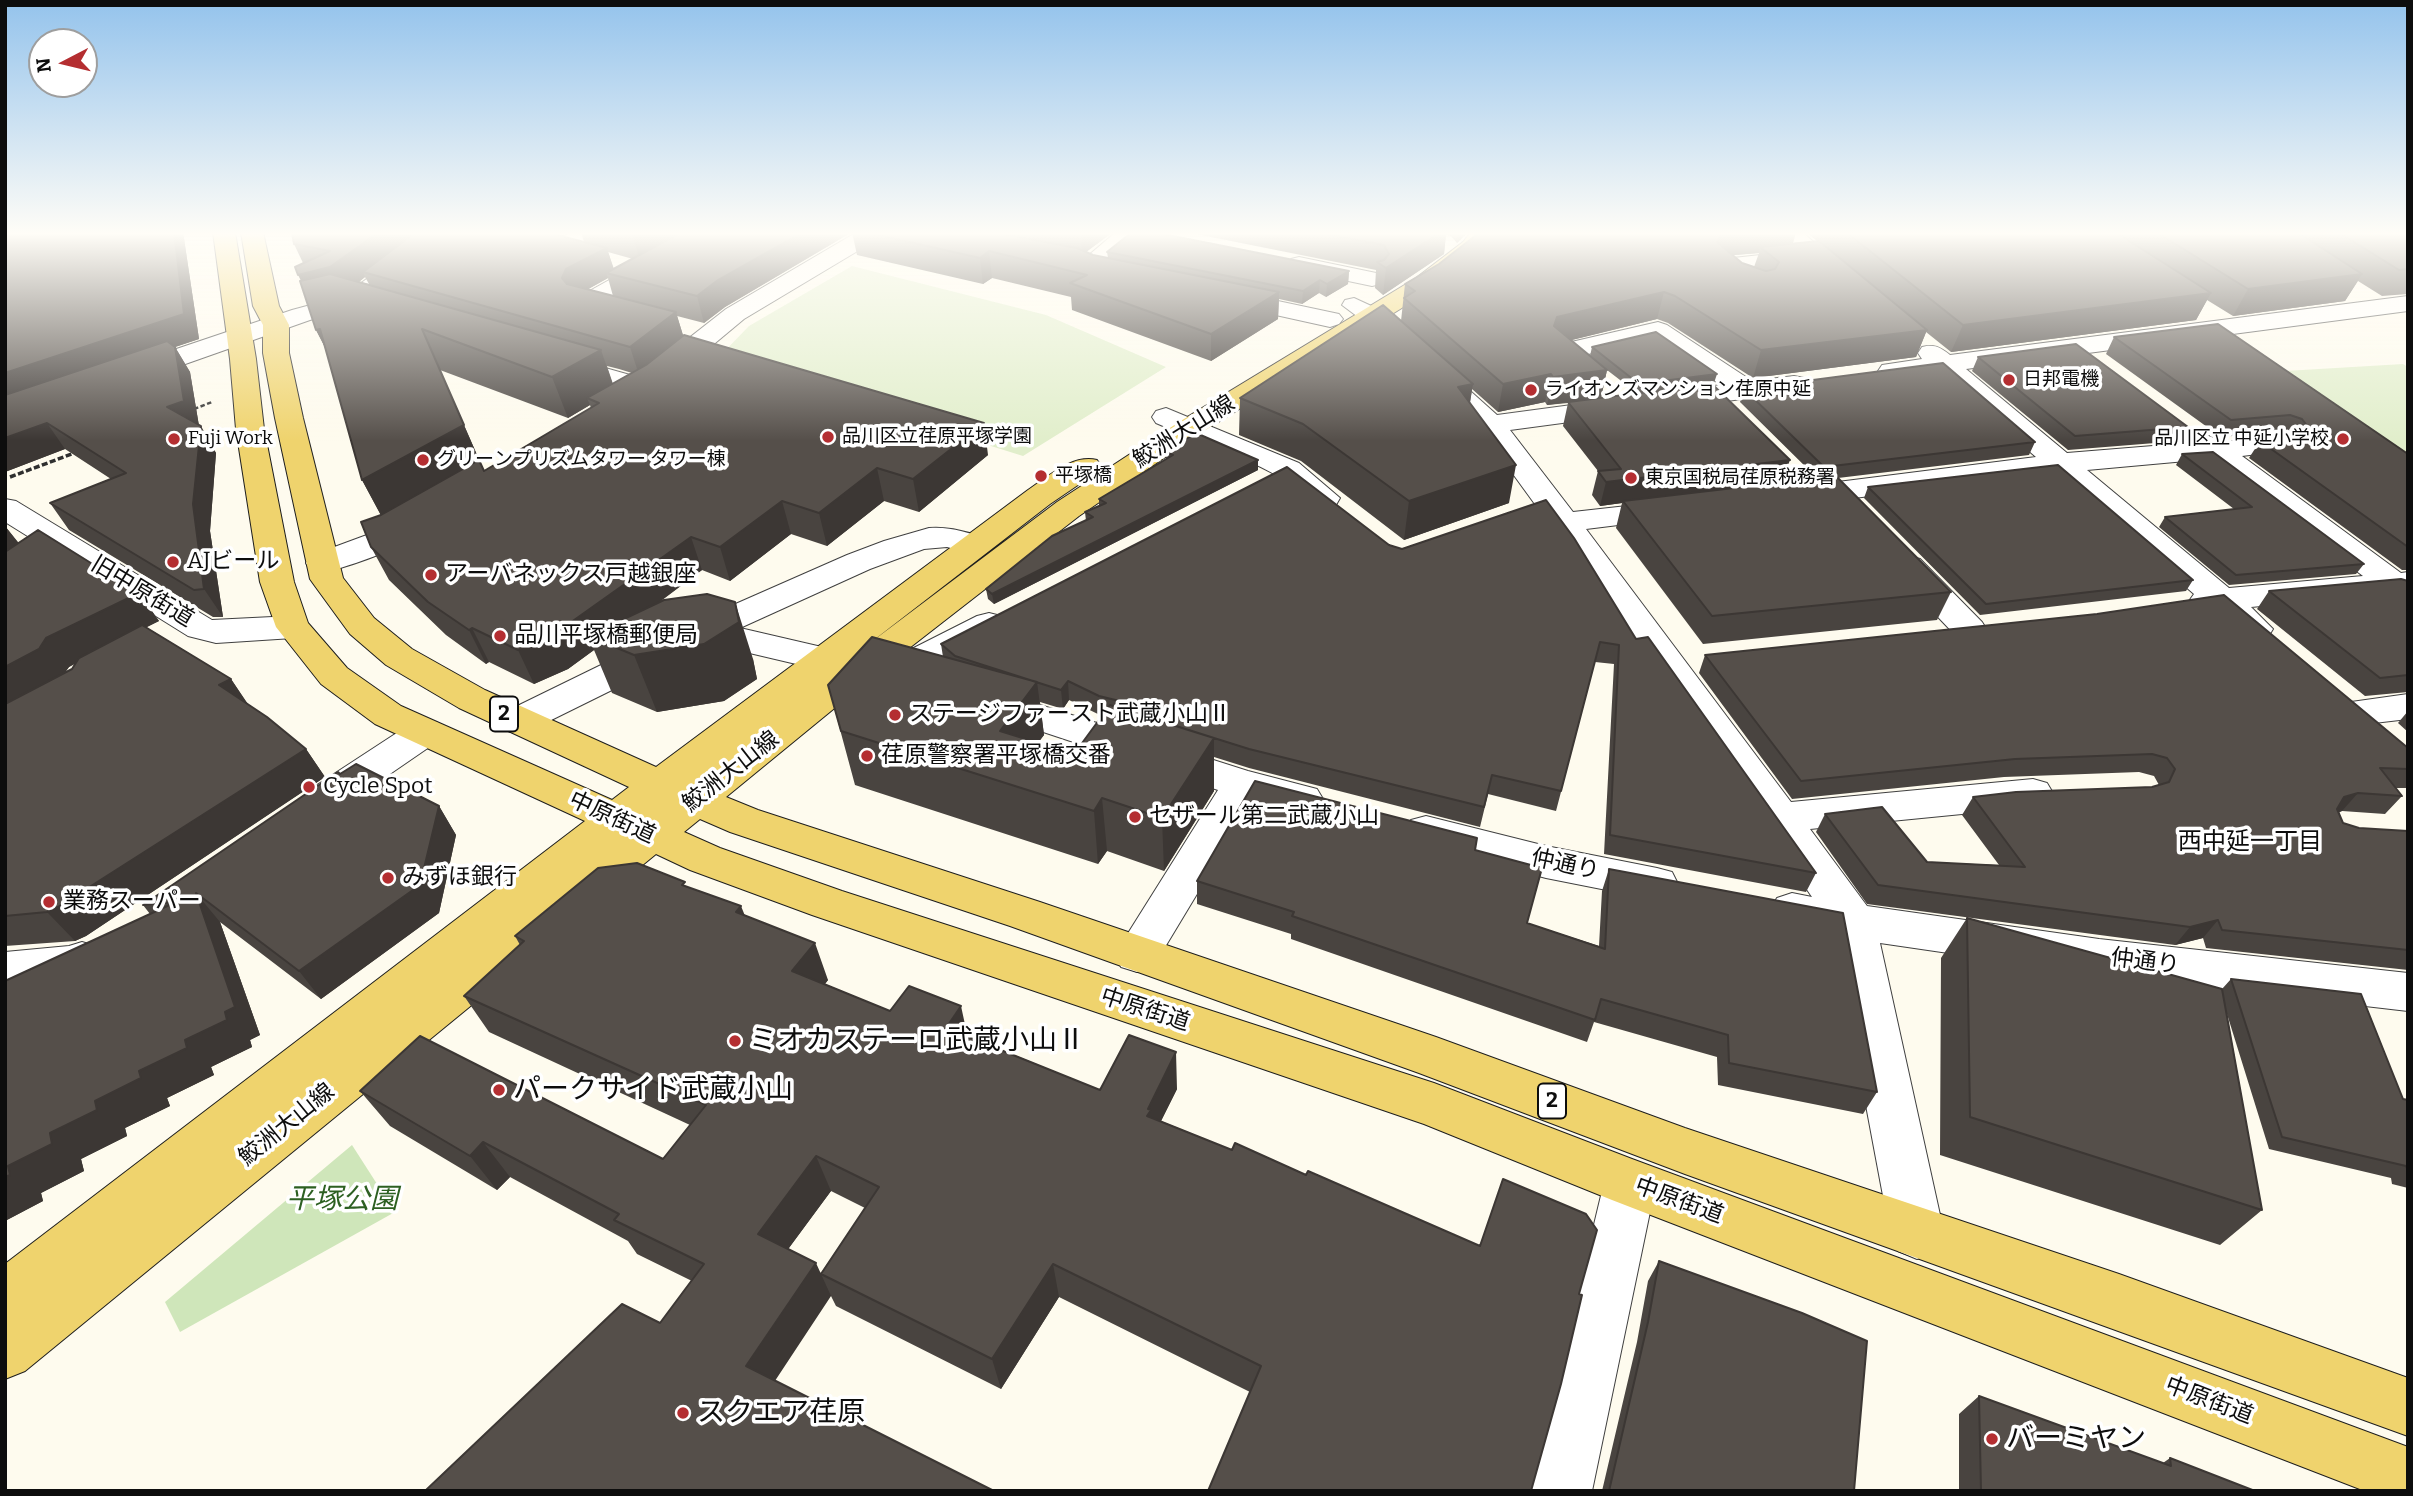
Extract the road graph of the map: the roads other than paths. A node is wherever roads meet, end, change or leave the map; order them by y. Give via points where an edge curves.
1 (234, 302) edge
2 (265, 302) edge
3 (350, 302) edge
4 (354, 302) edge
5 (588, 302) edge
6 (756, 302) edge
7 (1318, 302) edge
8 (1351, 302) edge
9 (1362, 302) edge
10 (1365, 302) edge
11 (2367, 302) edge
12 (2408, 303) edge
13 (1357, 305) junction
14 (2194, 305) edge
15 (2376, 308) junction
16 (383, 312) edge
17 (623, 312) edge
18 (276, 325) junction
19 (2227, 327) junction
20 (2408, 328) edge
21 (1912, 337) edge
22 (239, 338) junction
23 (2076, 347) junction
24 (540, 357) edge
25 (1944, 364) junction
26 (2108, 371) edge
27 (1865, 375) edge
28 (1825, 380) edge
29 (110, 381) edge
30 (645, 388) junction
31 (1746, 390) junction
32 (1713, 395) junction
33 (1631, 406) junction
34 (610, 408) edge
35 (1178, 422) junction
36 (1740, 422) edge
37 (1491, 424) junction
38 (2183, 426) edge
39 (2279, 444) edge
40 (2215, 450) junction
41 (2060, 463) junction
42 (1785, 467) edge
43 (1288, 469) junction
44 (1251, 488) edge
45 (1824, 493) junction
46 (1771, 499) edge
47 (1702, 506) edge
48 (5, 508) edge
49 (435, 511) edge
50 (1546, 512) junction
51 (1349, 516) edge
52 (58, 540) junction
53 (976, 545) junction
54 (26, 562) edge
55 (322, 563) junction
56 (2403, 586) edge
57 (2220, 599) junction
58 (2180, 605) edge
59 (1019, 608) edge
60 (188, 623) junction
61 (293, 626) junction
62 (704, 631) junction
63 (1929, 635) edge
64 (153, 641) edge
65 (2283, 651) edge
66 (1710, 658) edge
67 (826, 659) junction
68 (1669, 662) junction
69 (883, 666) junction
70 (2408, 706) edge
71 (518, 721) junction
72 (425, 732) junction
73 (2388, 738) edge
74 (1242, 784) junction
75 (2072, 791) edge
76 (677, 793) junction
77 (1335, 808) edge
78 (1780, 818) junction
79 (293, 820) edge
80 (1388, 821) edge
81 (633, 828) junction
82 (1693, 891) edge
83 (1759, 903) edge
84 (1853, 921) junction
85 (114, 943) edge
86 (1138, 954) junction
87 (5, 971) edge
88 (2408, 992) edge
89 (1630, 1183) junction
90 (1917, 1233) junction
91 (5, 1299) edge
92 (5, 1351) edge
93 (2408, 1407) edge
94 (2408, 1477) edge
95 (1561, 1491) edge

1 - 22 main road, 中原街道 / 2
2 - 18 main road, 2
3 - 18 street
4 - 16 street
5 - 17 street
6 - 30 street via 697,332
7 - 13 street
8 - 13 street
9 - 13 main road, 鮫洲大山線
10 - 13 main road, 鮫洲大山線
11 - 15 street
12 - 15 street
13 - 35 main road, 鮫洲大山線
13 - 35 main road, 鮫洲大山線
13 - 37 street
14 - 19 street
15 - 19 street
15 - 20 street
18 - 22 street
18 - 55 main road, 2 via 276,354
19 - 23 street
21 - 25 street
22 - 29 street
22 - 61 main road, 中原街道 / 2 via 277,582
23 - 25 street
23 - 26 street
24 - 30 street
25 - 27 street
25 - 41 street
28 - 31 street
30 - 34 street
31 - 32 street
31 - 33 street via 1658,330 1563,352
32 - 33 street
32 - 36 street
33 - 37 street
35 - 43 street
35 - 53 main road, 鮫洲大山線 via 1072,475
35 - 69 main road, 鮫洲大山線
37 - 50 street
38 - 40 street
39 - 40 street
40 - 41 street
40 - 56 street
41 - 45 street
41 - 57 street
42 - 45 street
43 - 44 street
43 - 51 street
45 - 46 street
45 - 63 street via 1875,531 1983,629
47 - 50 street
48 - 52 street, 旧中原街道
49 - 55 street via 386,539
50 - 68 street
52 - 54 street
52 - 60 street, 旧中原街道
53 - 62 street via 945,537 920,540
53 - 67 main road, 鮫洲大山線
55 - 71 main road, 2 via 348,610 399,657
56 - 57 street
57 - 58 street
57 - 65 street
59 - 69 street
60 - 61 street, 旧中原街道 via 216,632
60 - 64 street
61 - 72 main road, 中原街道 / 2 via 342,682 388,715
62 - 67 street
62 - 71 street
66 - 68 street
67 - 76 main road, 鮫洲大山線
68 - 78 street
69 - 74 street
69 - 76 main road, 鮫洲大山線
70 - 73 street via 2347,703
71 - 76 main road, 2
72 - 79 street
72 - 81 main road, 中原街道 / 2
74 - 77 street
74 - 86 street
75 - 78 street
76 - 81 main road, 鮫洲大山線
76 - 86 main road, 2 via 744,821
78 - 84 street
80 - 82 street, 仲通り via 1546,862
81 - 89 main road, 中原街道 / 2 via 827,904 1434,1105
81 - 91 main road, 鮫洲大山線
81 - 92 main road, 鮫洲大山線
83 - 84 street, 仲通り
84 - 88 street, 仲通り via 2125,960
84 - 90 street
85 - 87 street via 74,964
86 - 90 main road, 2
89 - 94 main road, 中原街道 / 2
89 - 95 street
90 - 93 main road, 2

